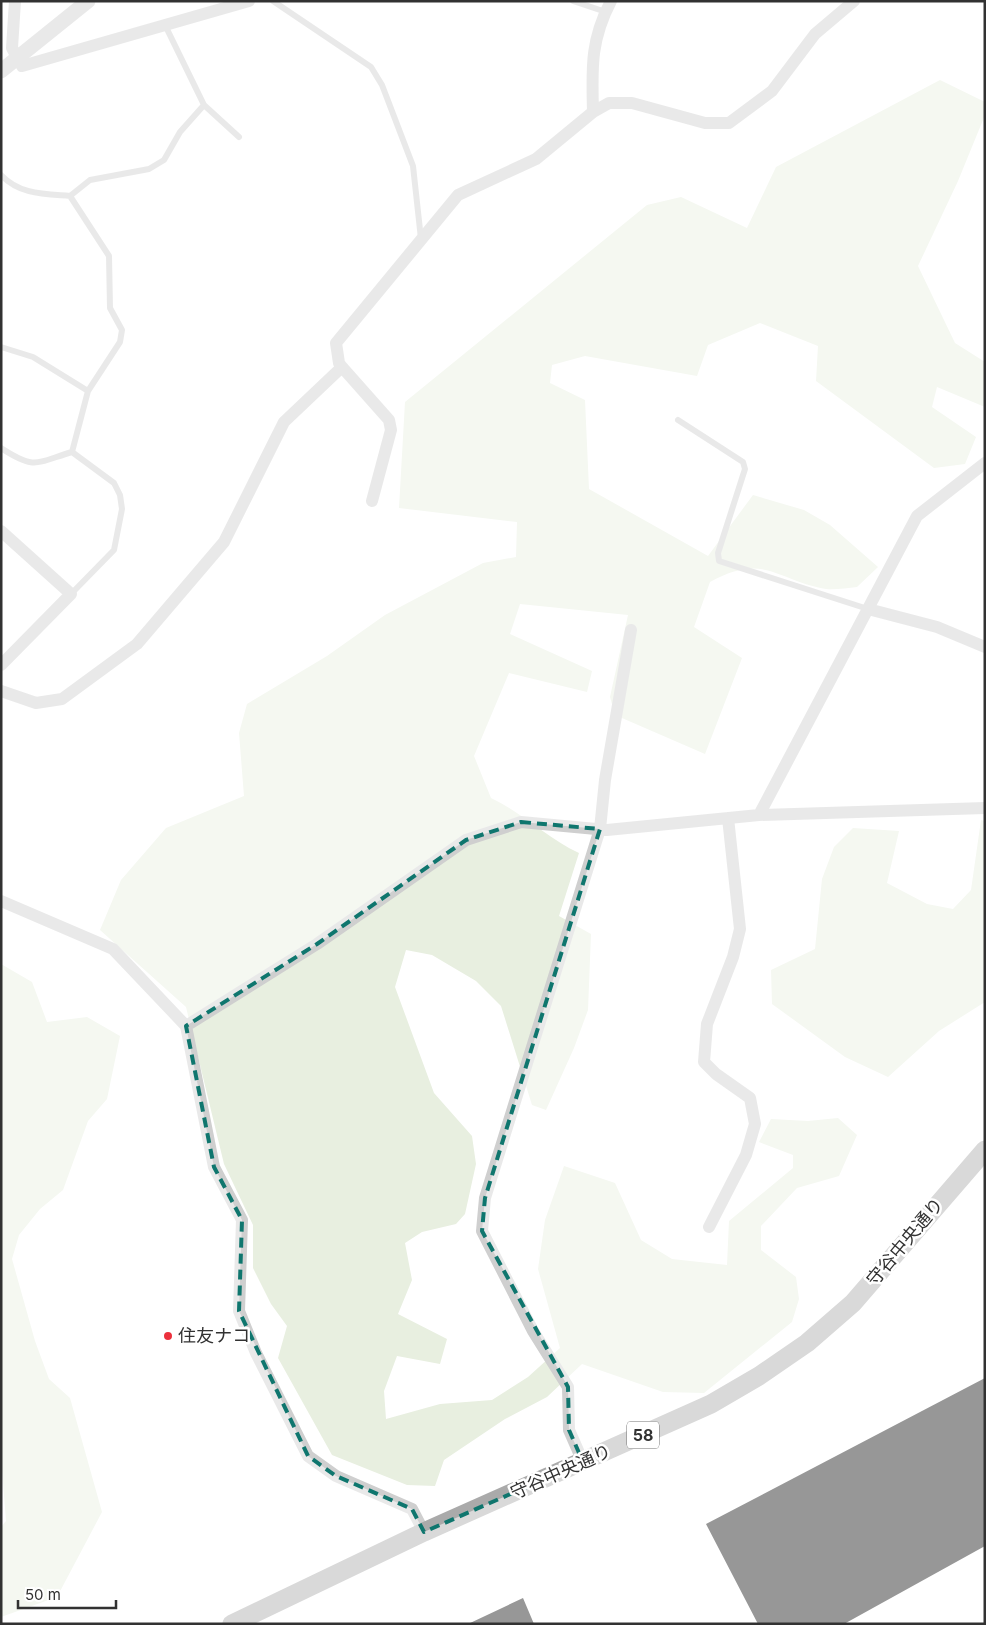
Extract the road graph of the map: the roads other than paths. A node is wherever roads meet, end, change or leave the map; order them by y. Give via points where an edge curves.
1 (15, 1) edge
2 (88, 1) edge
3 (249, 1) edge
4 (273, 1) edge
5 (573, 1) edge
6 (854, 1) edge
7 (608, 7) edge
8 (166, 25) junction
9 (17, 58) junction
10 (1, 71) edge
11 (204, 105) junction
12 (593, 112) junction
13 (240, 137) dead end
14 (1, 175) edge
15 (70, 196) junction
16 (421, 240) junction
17 (1, 347) edge
18 (342, 367) junction
19 (88, 391) junction
20 (678, 420) dead end
21 (1, 448) edge
22 (72, 452) junction
23 (985, 462) edge
24 (372, 501) dead end
25 (1, 531) edge
26 (71, 594) junction
27 (868, 609) junction
28 (631, 630) dead end
29 (985, 647) edge
30 (1, 665) edge
31 (1, 691) edge
32 (985, 808) edge
33 (759, 815) junction
34 (728, 818) junction
35 (600, 830) junction
36 (1, 901) edge
37 (186, 1026) junction
38 (985, 1150) edge
39 (709, 1227) dead end
40 (583, 1462) junction
41 (424, 1532) junction
42 (232, 1624) edge

1 - 9 street via 12,48
2 - 9 street
3 - 8 street
4 - 16 lane via 371,67 382,85 412,166
5 - 7 lane
6 - 12 street via 815,34 772,91 729,123 705,123 632,103 609,103
7 - 12 street via 596,36 592,70
8 - 9 street via 22,66
8 - 11 lane
9 - 10 street
11 - 13 lane
11 - 15 lane via 180,132 164,160 149,169 90,180
12 - 16 street via 536,159 458,195
14 - 15 lane via 9,183 32,194
15 - 19 lane via 109,256 110,308 122,330 120,342
16 - 18 street via 336,343
17 - 19 lane via 33,357
18 - 24 street via 389,420 390,430
18 - 31 street via 284,422 224,542 137,644 62,699 36,703
19 - 22 lane
20 - 27 lane via 743,462 745,469 718,553 720,561
21 - 22 lane via 31,464
22 - 26 lane via 114,483 122,509 114,550
23 - 27 street via 917,516
25 - 26 street
26 - 30 street
27 - 29 street via 936,626
27 - 33 street
28 - 35 street via 605,780
32 - 33 street
33 - 34 street
34 - 35 street
34 - 39 street via 740,929 734,958 708,1024 704,1062 750,1098 755,1124 746,1155
35 - 37 street via 521,822 466,840 317,944
35 - 40 street via 485,1198 482,1231 533,1331 568,1388 569,1430
36 - 37 street via 113,949
37 - 41 street via 214,1167 242,1220 239,1311 256,1353 308,1456 336,1476 412,1509
38 - 40 main road, 守谷中央通り / 58 via 853,1303 807,1343 712,1404
40 - 41 main road, 守谷中央通り / 58
41 - 42 main road, 守谷中央通り / 58

